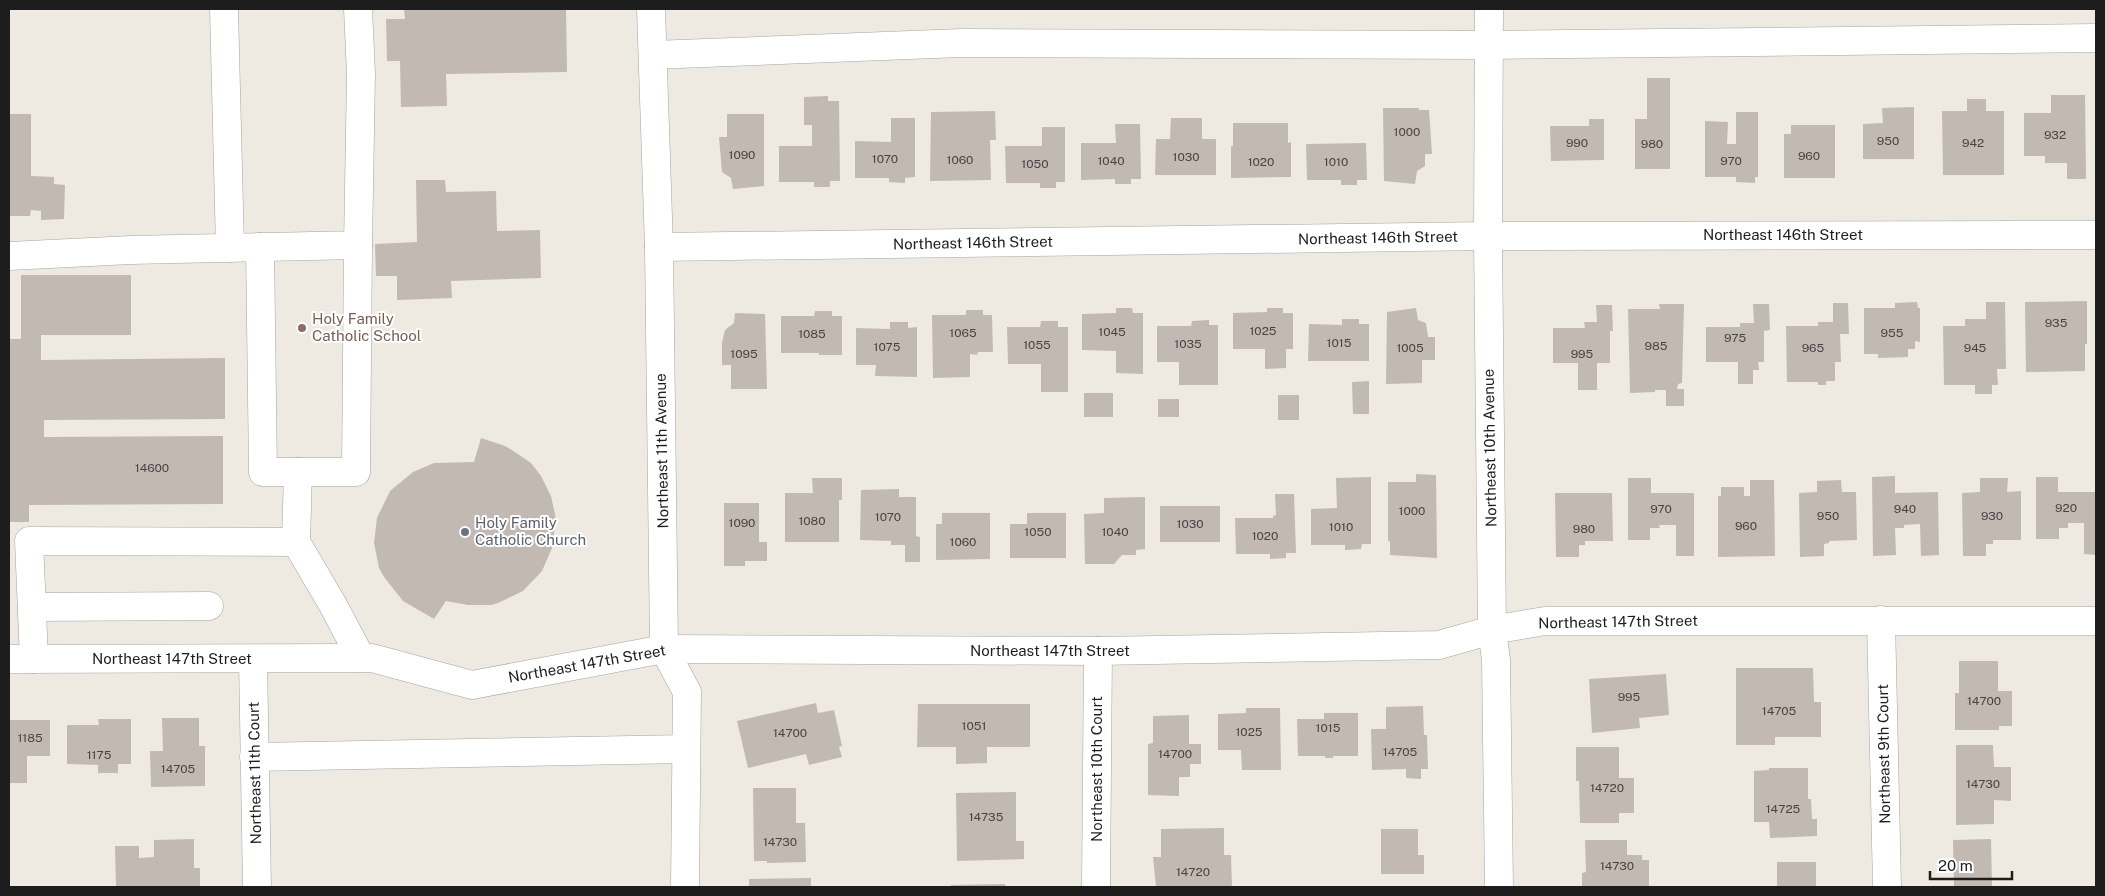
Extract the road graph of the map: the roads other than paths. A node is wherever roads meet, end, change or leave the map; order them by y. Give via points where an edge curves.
1 (224, 9) edge
2 (358, 9) edge
3 (651, 9) edge
4 (1489, 9) edge
5 (2096, 38) edge
6 (1489, 45) junction
7 (652, 55) junction
8 (2096, 235) edge
9 (1488, 236) junction
10 (358, 245) junction
11 (260, 247) junction
12 (659, 247) junction
13 (230, 248) junction
14 (9, 256) edge
15 (298, 472) junction
16 (296, 542) junction
17 (209, 606) dead end
18 (32, 607) junction
19 (1880, 620) junction
20 (2096, 621) edge
21 (1492, 630) junction
22 (664, 648) junction
23 (1098, 651) junction
24 (361, 658) junction
25 (21, 659) edge
26 (252, 659) junction
27 (686, 749) junction
28 (254, 757) junction
29 (257, 887) edge
30 (685, 887) edge
31 (1096, 887) edge
32 (1499, 887) edge
33 (1887, 887) edge

1 - 13 street
2 - 10 street via 361,74
3 - 7 street, Northeast 11th Avenue
4 - 6 street, Northeast 10th Avenue
5 - 6 street
6 - 7 street via 961,43
6 - 9 street, Northeast 10th Avenue
7 - 12 street, Northeast 11th Avenue
8 - 9 street, Northeast 146th Street
9 - 12 street, Northeast 146th Street
9 - 21 street, Northeast 10th Avenue
10 - 11 street
10 - 15 street via 356,472
11 - 13 street
11 - 15 street via 263,472
12 - 22 street, Northeast 11th Avenue
13 - 14 street
15 - 16 street
16 - 18 street via 29,541
16 - 24 street
17 - 18 street
18 - 25 street
19 - 20 street, Northeast 147th Street
19 - 21 street, Northeast 147th Street via 1545,621
19 - 33 street, Northeast 9th Court
21 - 23 street, Northeast 147th Street via 1440,645
21 - 32 street, Northeast 10th Avenue via 1496,660
22 - 23 street, Northeast 147th Street
22 - 24 street, Northeast 147th Street via 472,685 372,658
22 - 27 street, Northeast 11th Avenue via 687,692
23 - 31 street, Northeast 10th Court
24 - 26 street, Northeast 147th Street
25 - 26 street, Northeast 147th Street
26 - 28 street, Northeast 11th Court
27 - 28 street
27 - 30 street, Northeast 11th Avenue
28 - 29 street, Northeast 11th Court

